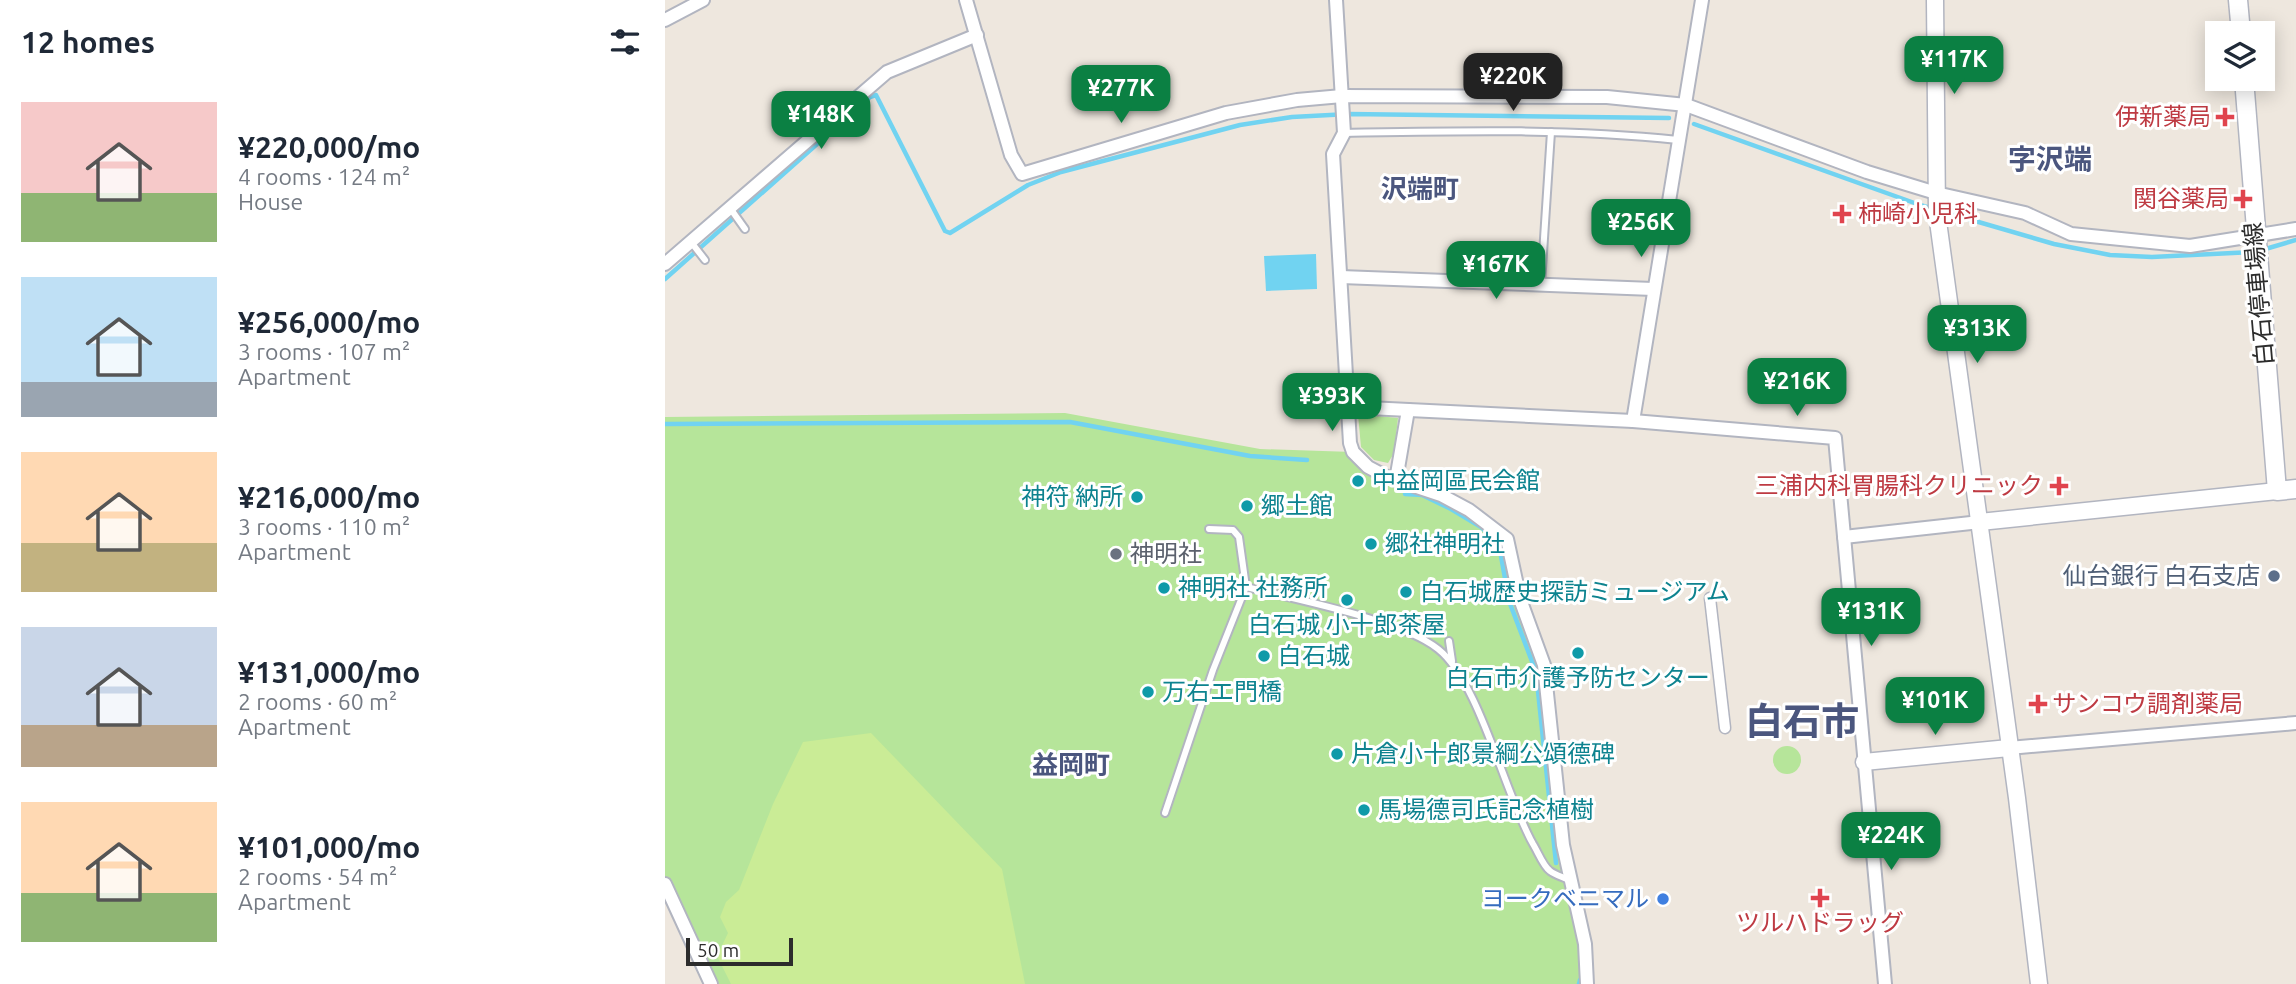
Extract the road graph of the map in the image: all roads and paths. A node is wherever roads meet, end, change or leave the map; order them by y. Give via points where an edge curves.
1 (703, 0) edge
2 (966, 0) edge
3 (1336, 0) edge
4 (1702, 0) edge
5 (1935, 0) edge
6 (2238, 0) edge
7 (665, 20) edge
8 (2240, 21) edge
9 (977, 35) junction
10 (2245, 91) edge
11 (1343, 99) junction
12 (1686, 105) junction
13 (1344, 128) junction
14 (1551, 132) junction
15 (1678, 140) junction
16 (1936, 202) junction
17 (729, 207) junction
18 (745, 229) dead end
19 (2296, 229) edge
20 (691, 243) junction
21 (2255, 245) junction
22 (705, 260) dead end
23 (665, 264) edge
24 (1341, 277) junction
25 (1541, 286) junction
26 (1653, 289) junction
27 (1348, 407) junction
28 (1408, 410) junction
29 (1633, 421) junction
30 (1396, 480) junction
31 (2296, 489) edge
32 (2277, 491) junction
33 (1980, 522) junction
34 (1209, 529) dead end
35 (1844, 537) junction
36 (1246, 587) junction
37 (1710, 598) dead end
38 (1449, 640) dead end
39 (1452, 663) junction
40 (2296, 723) edge
41 (1725, 728) dead end
42 (2009, 748) junction
43 (1864, 762) junction
44 (1165, 813) dead end
45 (1571, 881) junction
46 (665, 884) edge
47 (711, 984) edge
48 (1587, 984) edge
49 (1885, 984) edge
50 (2039, 984) edge

1 - 7 street
2 - 9 street
3 - 11 street
4 - 12 street
5 - 16 street
6 - 8 main road
9 - 11 street via 1011,155 1022,174 1226,113 1297,100
9 - 17 street via 887,72
10 - 21 main road, 白石停車場線
11 - 12 street via 1607,97
11 - 13 street
12 - 15 street
12 - 16 street
13 - 14 lane
13 - 24 street via 1333,154
14 - 15 lane
14 - 25 lane
15 - 26 street
16 - 21 street via 2025,213 2071,234 2115,241 2190,247
16 - 33 street
17 - 18 lane
17 - 20 street
19 - 21 street
20 - 22 lane
20 - 23 street
21 - 32 main road, 白石停車場線
24 - 25 street
24 - 27 street
25 - 26 street
26 - 29 street
27 - 28 street
27 - 30 street via 1353,453 1368,467
28 - 29 street
28 - 30 street
29 - 35 street via 1835,438
30 - 45 street via 1441,495 1507,539 1520,599 1543,665
31 - 32 main road
32 - 33 street
33 - 35 street
33 - 42 street
34 - 36 lane via 1233,530 1239,537
35 - 43 street
36 - 39 lane via 1421,638
36 - 44 lane
37 - 41 street
38 - 39 lane
39 - 45 lane via 1525,831 1548,870
40 - 42 street
42 - 43 street
42 - 50 street
43 - 49 street
45 - 48 street via 1585,944
46 - 47 street

